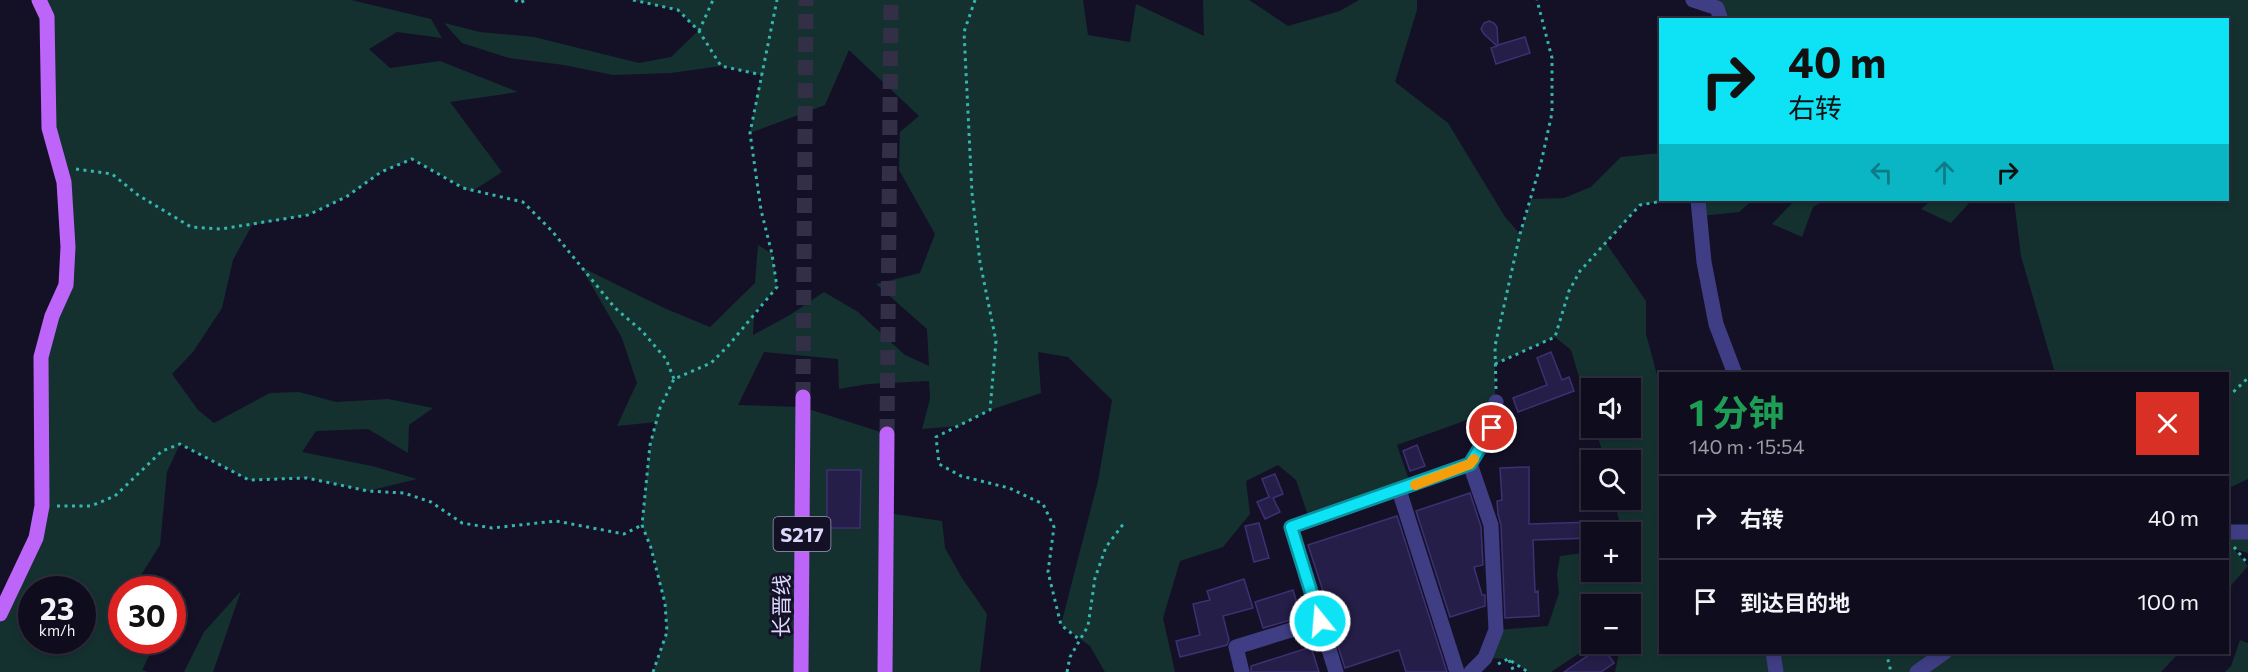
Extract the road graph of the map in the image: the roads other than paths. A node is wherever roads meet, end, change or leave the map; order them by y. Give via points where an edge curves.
1 (39, 0) edge
2 (1693, 0) edge
3 (1720, 18) edge
4 (1698, 201) edge
5 (1734, 372) edge
6 (802, 397) tunnel mouth
7 (1496, 402) road end
8 (887, 434) tunnel mouth
9 (1470, 464) junction
10 (1400, 490) junction
11 (2229, 532) edge
12 (2248, 532) edge
13 (0, 614) edge
14 (1320, 621) junction
15 (1773, 654) edge
16 (1942, 654) edge
17 (801, 672) edge
18 (885, 672) edge
19 (1242, 672) edge
20 (1336, 672) edge
21 (1457, 672) edge
22 (1471, 672) edge
23 (1776, 672) edge
24 (1917, 672) edge

1 - 13 main road via 47,17 49,128 64,182 66,285 40,357 42,506 36,538
2 - 3 street via 1717,8
4 - 5 street via 1716,324
6 - 17 main road, 长晋线 / S217
7 - 9 street via 1492,428
8 - 18 main road
9 - 10 street
9 - 22 street via 1491,525 1496,630 1485,658
10 - 14 street via 1291,527
10 - 21 street
11 - 12 street
14 - 19 street via 1236,647
14 - 20 street
15 - 23 street
16 - 24 street

